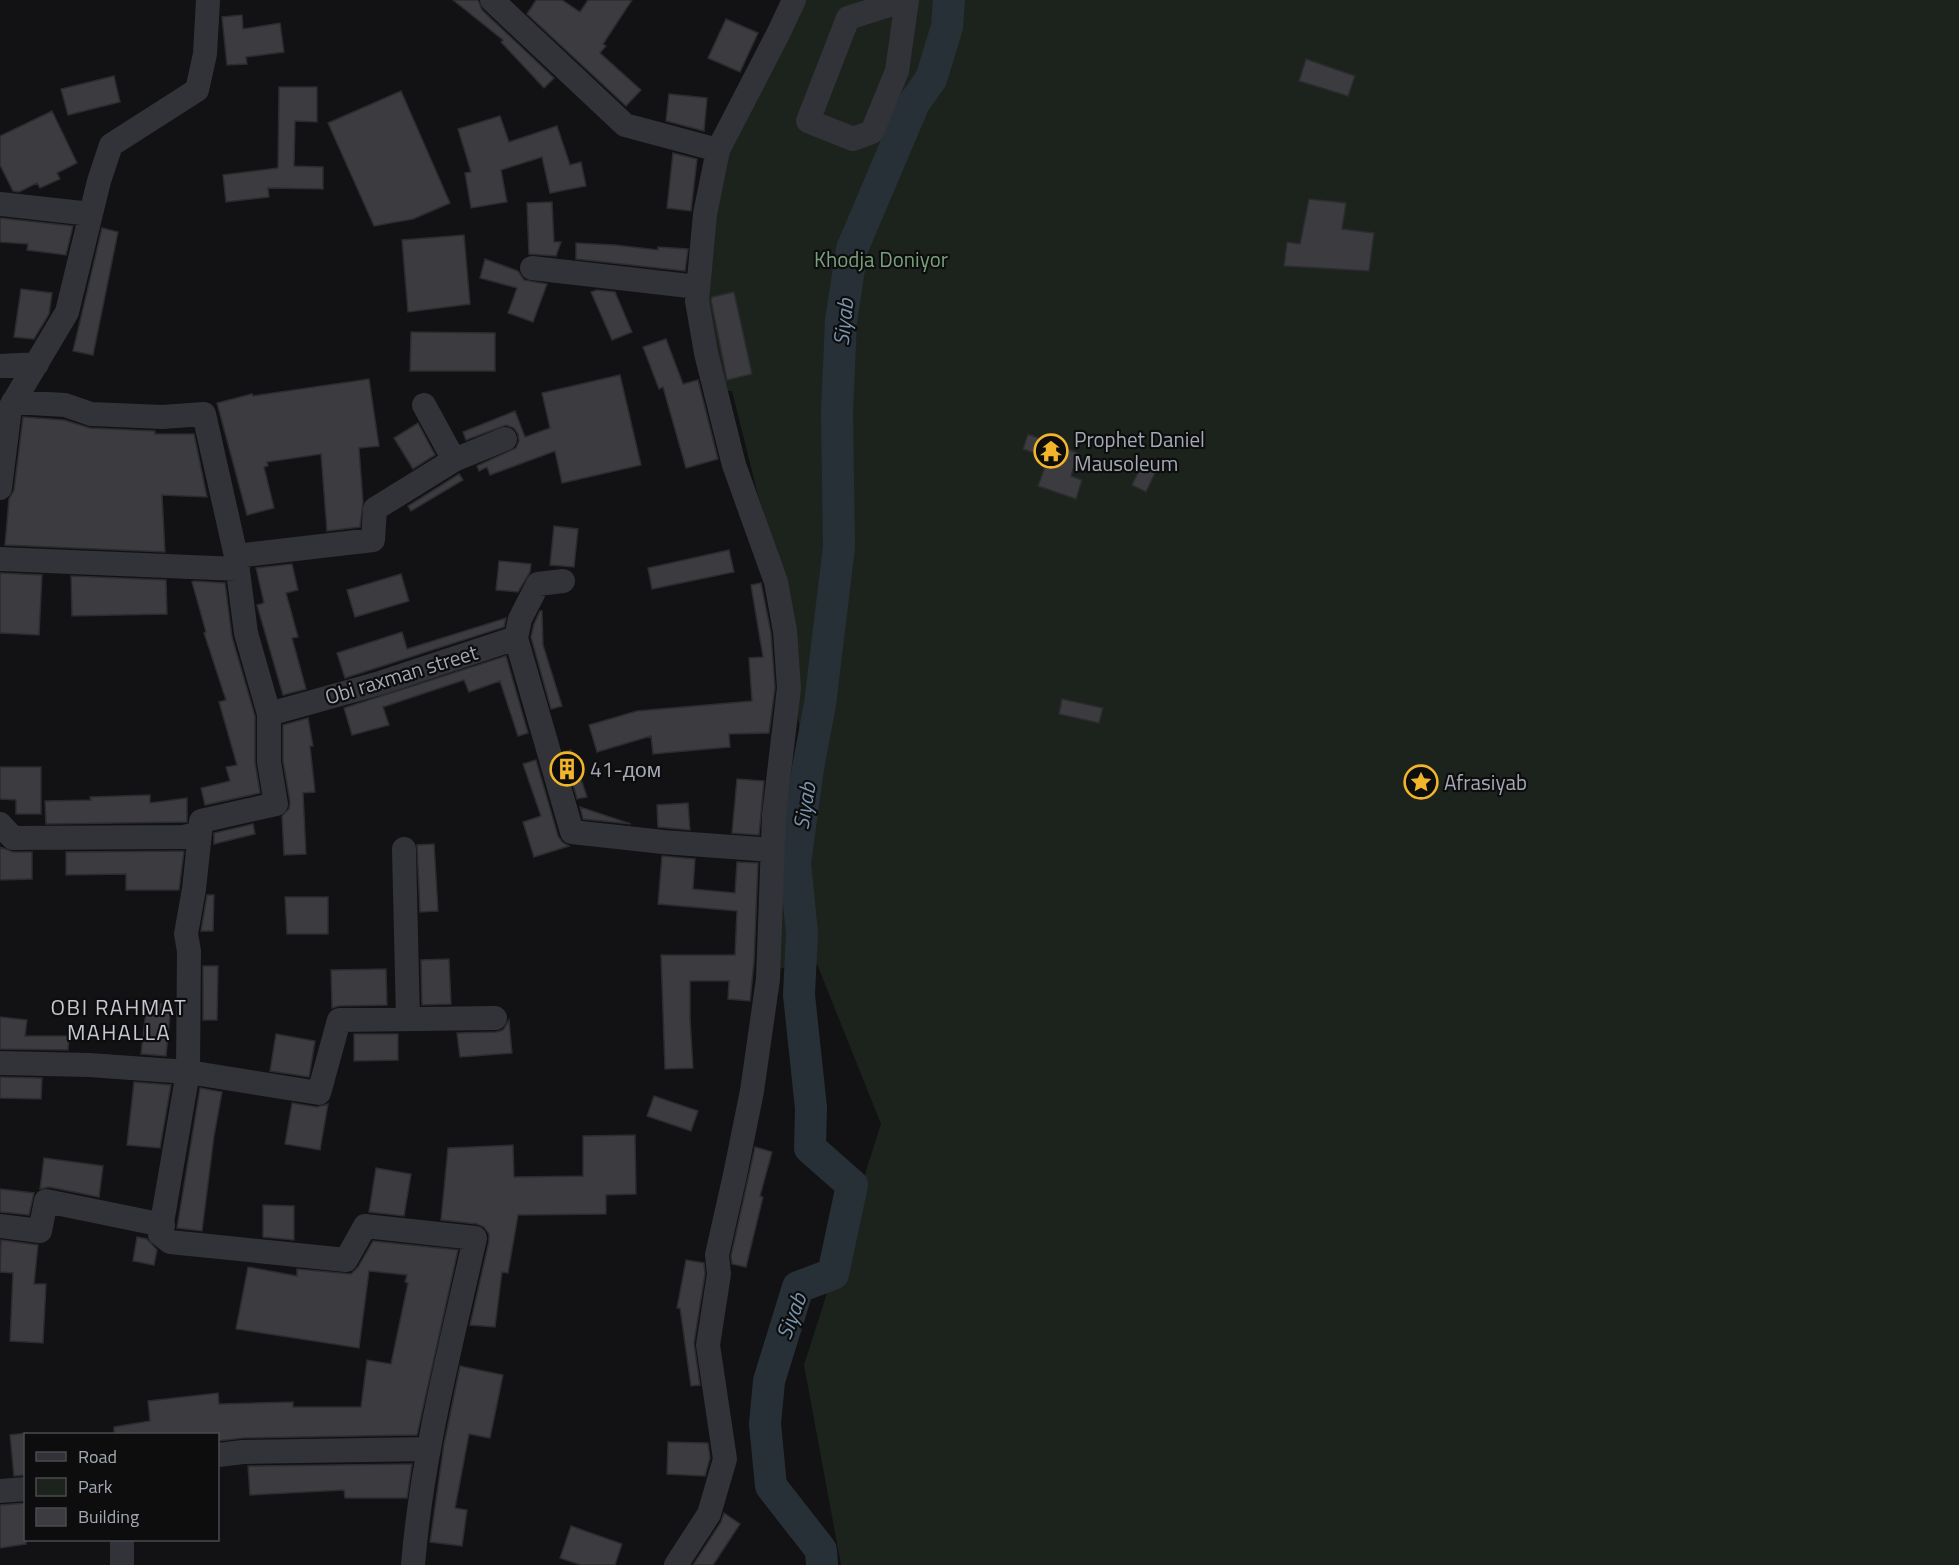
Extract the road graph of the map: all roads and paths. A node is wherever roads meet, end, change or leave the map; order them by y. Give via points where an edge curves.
1 (208, 0) edge
2 (492, 0) edge
3 (794, 0) edge
4 (889, 0) edge
5 (907, 0) edge
6 (718, 150) junction
7 (0, 204) edge
8 (91, 214) junction
9 (532, 268) dead end
10 (698, 287) junction
11 (37, 364) junction
12 (0, 366) edge
13 (13, 402) junction
14 (424, 405) dead end
15 (505, 440) dead end
16 (454, 460) junction
17 (0, 488) edge
18 (0, 559) edge
19 (237, 563) junction
20 (563, 581) dead end
21 (516, 638) junction
22 (269, 714) junction
23 (0, 824) edge
24 (200, 833) junction
25 (404, 849) dead end
26 (773, 850) junction
27 (495, 1018) dead end
28 (408, 1019) junction
29 (0, 1063) edge
30 (188, 1072) junction
31 (163, 1224) junction
32 (0, 1226) edge
33 (429, 1449) junction
34 (219, 1455) edge
35 (24, 1489) edge
36 (0, 1491) edge
37 (122, 1541) edge
38 (122, 1565) edge
39 (413, 1565) edge
40 (676, 1565) edge

1 - 8 street via 205,54 197,90 111,145
2 - 6 street via 625,125
3 - 6 street
4 - 5 street via 889,5 848,18 808,121 853,139 872,132 897,71
6 - 10 street via 705,214
7 - 8 street
8 - 11 street via 67,312
9 - 10 street
10 - 26 street via 706,353 731,454 777,582 786,630 789,688
11 - 12 street
11 - 13 street
13 - 17 street
13 - 19 street via 65,405 91,414 204,414
14 - 16 street
15 - 16 street
16 - 19 street via 375,509 373,540
18 - 19 street
19 - 22 street via 246,633
20 - 21 street via 538,584 520,619
21 - 22 street, Obi raxman street via 380,683
21 - 26 street via 572,832
22 - 24 street via 269,762 276,804 201,821
23 - 24 street via 13,838 184,837
24 - 30 street via 186,934
25 - 28 street
26 - 40 street via 768,979 750,1102 717,1255 719,1274 708,1345 725,1459 709,1514
27 - 28 street
28 - 30 street via 339,1020 320,1093
29 - 30 street
30 - 31 street
31 - 32 street via 46,1201 40,1231
31 - 33 street via 160,1234 170,1242 346,1260 365,1226 475,1238
33 - 34 street
33 - 39 street
35 - 36 street
37 - 38 street

